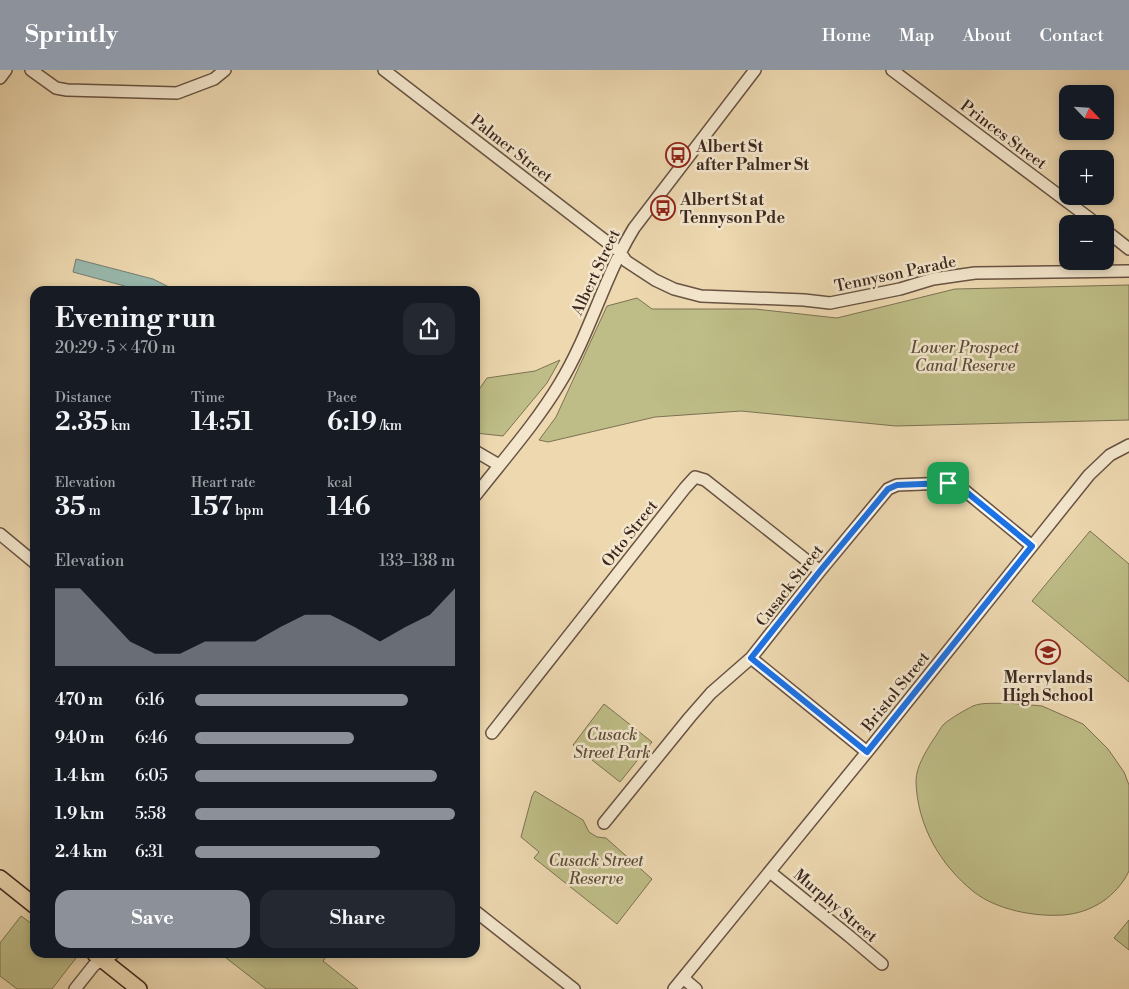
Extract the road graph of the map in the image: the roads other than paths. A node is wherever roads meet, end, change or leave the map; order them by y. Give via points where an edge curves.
1 (6, 70) edge
2 (31, 70) edge
3 (225, 70) edge
4 (384, 70) edge
5 (756, 70) edge
6 (892, 70) edge
7 (0, 78) edge
8 (1084, 215) edge
9 (1114, 237) edge
10 (1129, 249) edge
11 (620, 252) junction
12 (1129, 271) edge
13 (1129, 445) edge
14 (480, 454) edge
15 (499, 465) junction
16 (480, 490) edge
17 (0, 534) edge
18 (1032, 546) junction
19 (30, 559) edge
20 (820, 571) junction
21 (751, 658) junction
22 (492, 732) dead end
23 (867, 752) junction
24 (604, 823) dead end
25 (770, 872) junction
26 (0, 878) edge
27 (30, 902) edge
28 (480, 915) edge
29 (102, 958) edge
30 (106, 958) edge
31 (882, 964) dead end
32 (682, 978) junction
33 (75, 989) edge
34 (139, 989) edge
35 (574, 989) edge
36 (674, 989) edge
37 (696, 989) edge

1 - 7 street
2 - 3 street via 56,88 165,93 190,89 214,79
4 - 11 street, Palmer Street
5 - 11 street, Albert Street via 634,228
6 - 8 street, Princes Street
9 - 10 street
11 - 12 street, Tennyson Parade via 626,261 655,280 701,296 830,303 933,279 975,273
11 - 15 street, Albert Street via 560,383
13 - 18 street, Bristol Street via 1110,456 1089,475
14 - 15 street
15 - 16 street, Albert Street
17 - 19 street
18 - 20 street, Cusack Street via 964,490 948,483 897,485 888,489
18 - 23 street, Bristol Street
20 - 21 street, Cusack Street
20 - 22 street, Otto Street via 705,480 695,477
21 - 23 street
21 - 24 street, Cusack Street via 690,717
23 - 25 street, Bristol Street
25 - 31 street, Murphy Street
25 - 32 street, Bristol Street
26 - 27 main road
28 - 35 street
29 - 33 street
30 - 34 main road
32 - 36 street, Bristol Street
32 - 37 street

